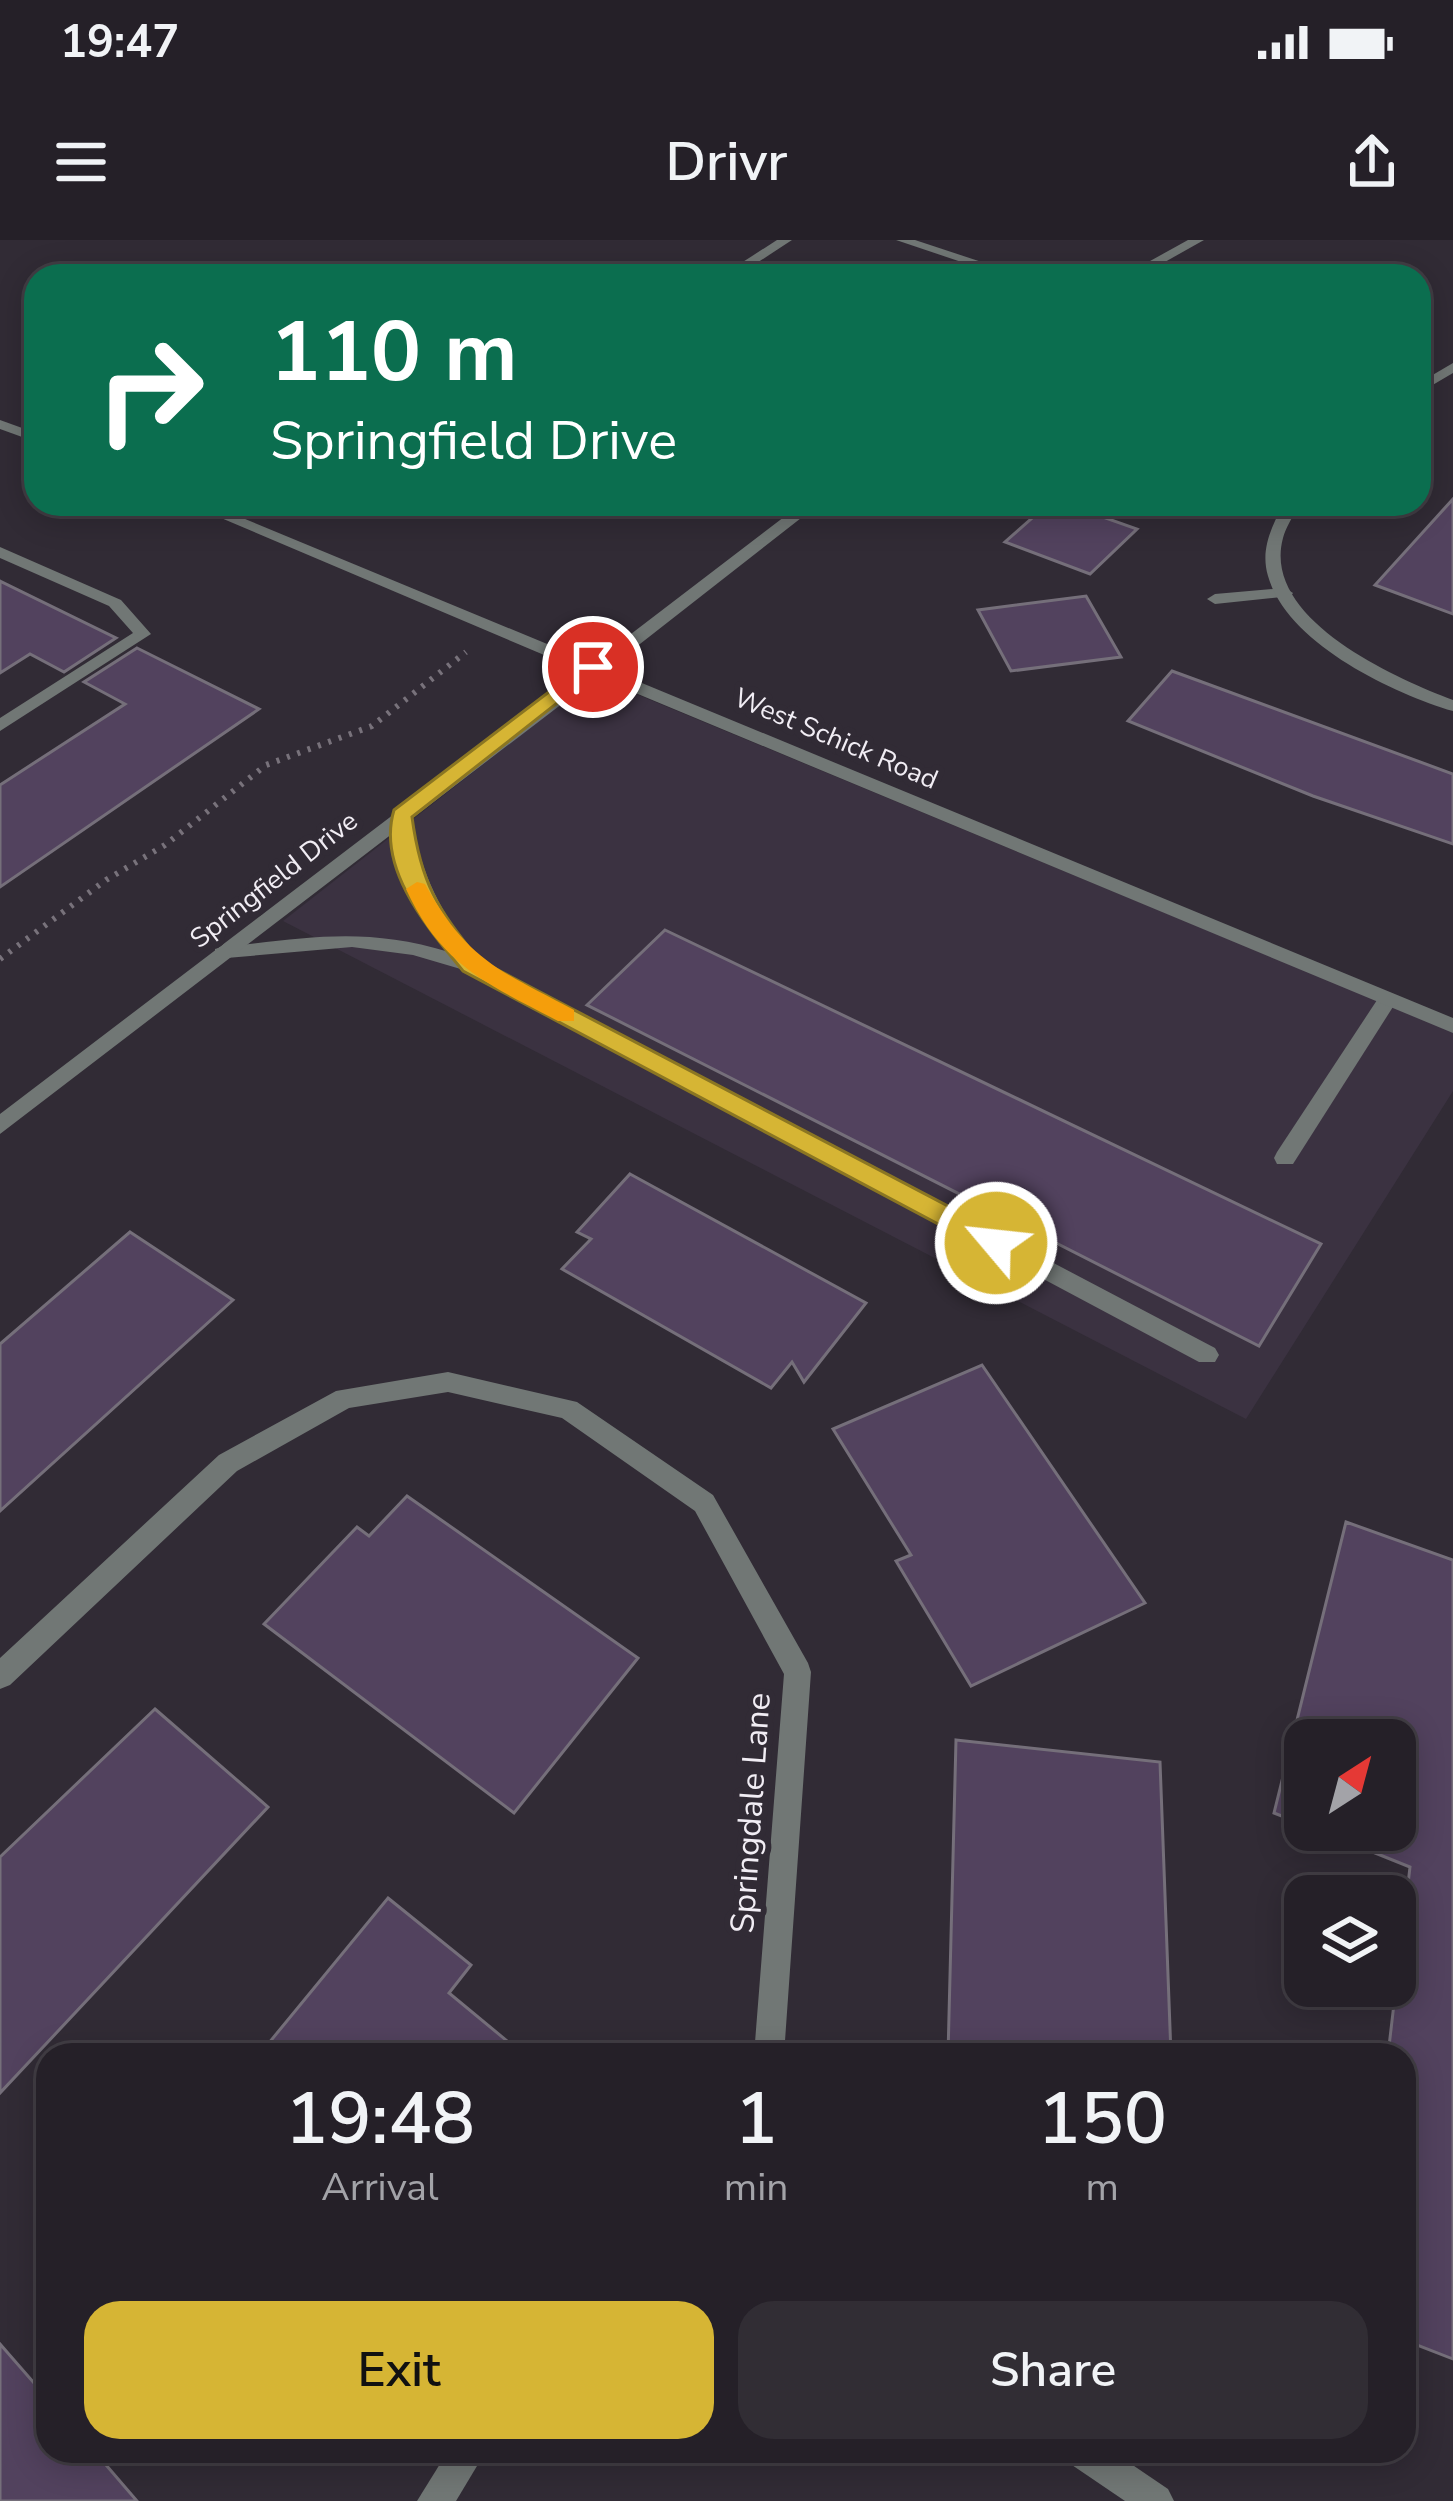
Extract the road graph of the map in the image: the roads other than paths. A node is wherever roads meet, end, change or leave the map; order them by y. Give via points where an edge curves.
1 (786, 240) edge
2 (902, 240) edge
3 (1198, 240) edge
4 (747, 264) edge
5 (979, 264) edge
6 (1153, 264) edge
7 (225, 516) edge
8 (796, 516) edge
9 (1283, 516) edge
10 (0, 552) edge
11 (1281, 587) junction
12 (1215, 599) dead end
13 (593, 667) junction
14 (1453, 706) edge
15 (0, 726) edge
16 (401, 815) junction
17 (222, 954) junction
18 (471, 965) junction
19 (1388, 999) junction
20 (1453, 1026) edge
21 (0, 1126) edge
22 (1285, 1158) dead end
23 (1207, 1355) dead end
24 (0, 1676) edge
25 (770, 2043) edge
26 (461, 2463) edge
27 (1099, 2463) edge
28 (435, 2501) edge
29 (1156, 2501) edge

1 - 4 street
2 - 5 street
3 - 6 street
7 - 13 street, West Schick Road
8 - 13 street, Springfield Drive
9 - 11 street via 1274,530
10 - 15 street via 115,603 143,634
11 - 12 street
11 - 14 street via 1308,625 1351,662
13 - 16 street, Springfield Drive
13 - 19 street, West Schick Road
16 - 17 street, Springfield Drive
16 - 18 street via 409,872 427,911
17 - 18 street via 352,940
17 - 21 street, Springfield Drive
18 - 23 street
19 - 20 street, West Schick Road
19 - 22 street
24 - 25 street, Springdale Lane via 228,1463 345,1398 448,1382 568,1409 704,1503 798,1672
26 - 28 street
27 - 29 street

